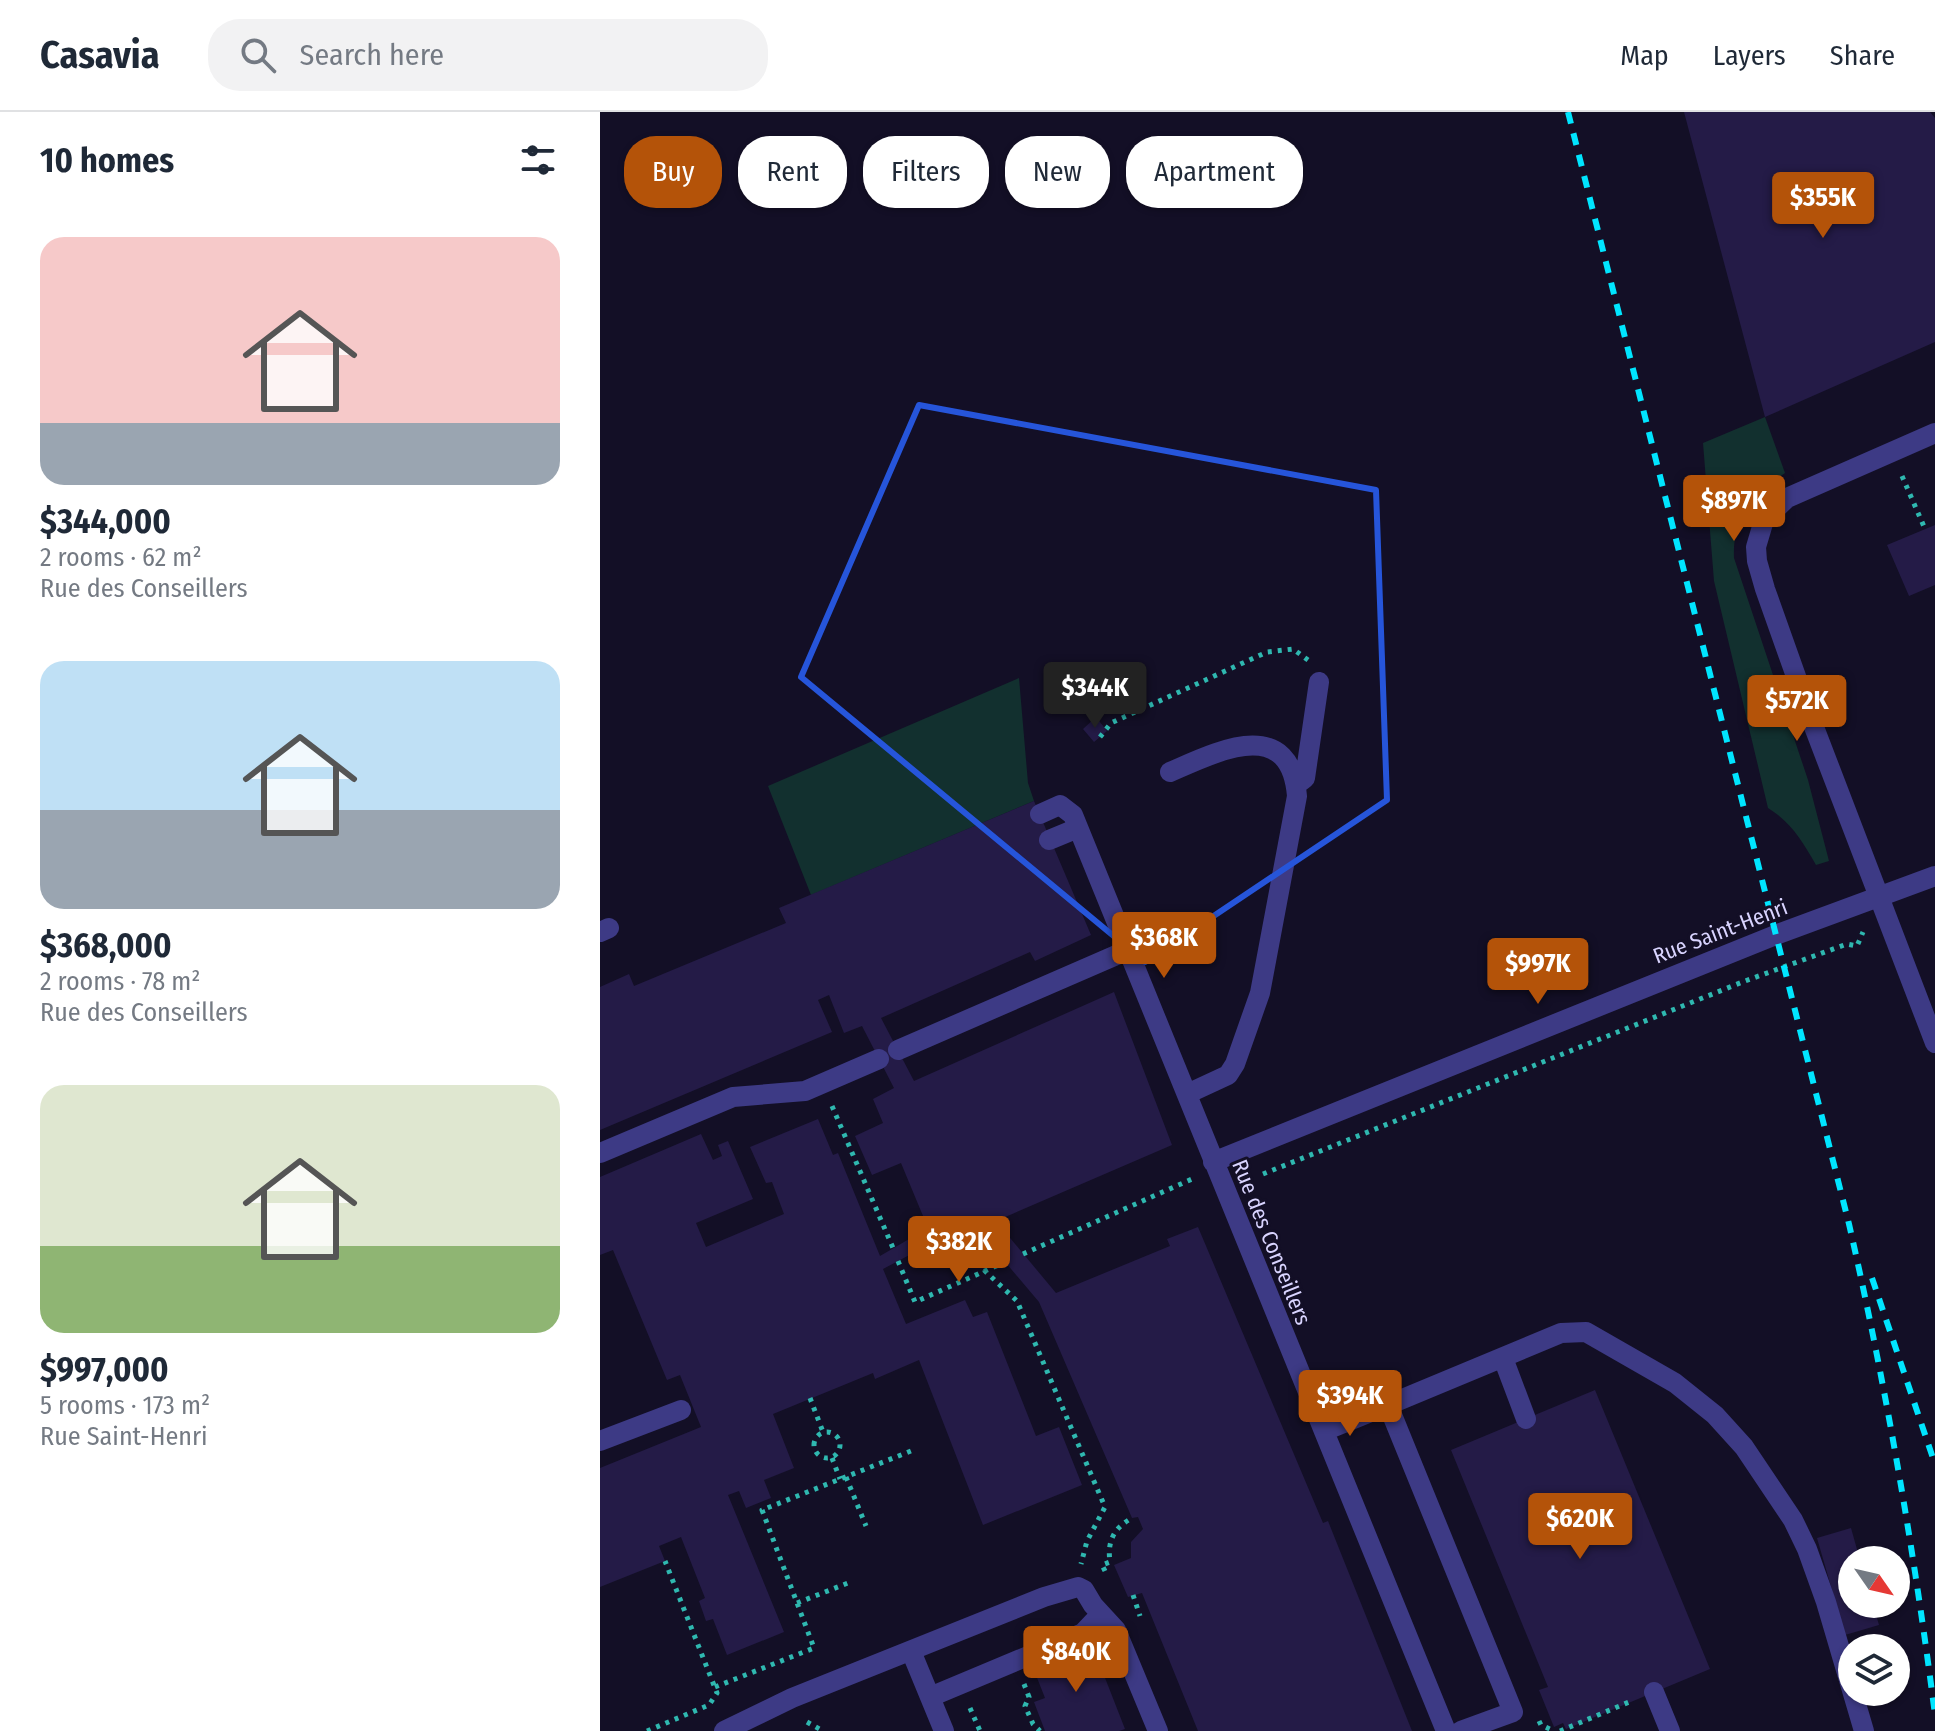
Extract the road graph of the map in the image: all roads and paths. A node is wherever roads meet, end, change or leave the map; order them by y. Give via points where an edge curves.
1 (1935, 433) edge
2 (1902, 476) dead end
3 (1925, 529) dead end
4 (1319, 682) joint
5 (1100, 737) dead end
6 (1170, 772) dead end
7 (1296, 785) junction
8 (1044, 827) dead end
9 (1935, 876) edge
10 (1879, 896) junction
11 (1857, 946) dead end
12 (1128, 950) junction
13 (1935, 1043) edge
14 (822, 1083) junction
15 (1187, 1094) junction
16 (600, 1153) edge
17 (1213, 1162) junction
18 (1261, 1174) dead end
19 (1192, 1179) dead end
20 (969, 1233) dead end
21 (893, 1248) dead end
22 (1023, 1254) dead end
23 (898, 1261) dead end
24 (1005, 1262) dead end
25 (985, 1271) junction
26 (1503, 1358) junction
27 (810, 1398) dead end
28 (1388, 1405) junction
29 (681, 1410) dead end
30 (1526, 1419) dead end
31 (1324, 1431) junction
32 (823, 1432) junction
33 (600, 1441) edge
34 (911, 1451) dead end
35 (832, 1458) junction
36 (843, 1478) junction
37 (758, 1503) dead end
38 (762, 1510) junction
39 (1132, 1518) dead end
40 (866, 1526) dead end
41 (665, 1561) dead end
42 (1081, 1562) dead end
43 (1102, 1565) dead end
44 (848, 1583) dead end
45 (797, 1603) junction
46 (1101, 1614) junction
47 (911, 1651) junction
48 (1014, 1661) junction
49 (715, 1687) junction
50 (1654, 1692) joint
51 (930, 1697) junction
52 (1037, 1711) dead end
53 (1029, 1715) junction
54 (803, 1718) dead end
55 (647, 1731) edge
56 (724, 1731) edge
57 (823, 1731) edge
58 (944, 1731) edge
59 (1040, 1731) edge
60 (1158, 1731) edge
61 (1446, 1731) edge
62 (1461, 1731) edge
63 (1560, 1731) edge
64 (1670, 1731) edge
65 (1864, 1731) edge

1 - 10 street via 1787,498 1764,520 1756,547 1760,574
2 - 3 path
4 - 5 path via 1301,653 1267,652 1111,723
4 - 7 street via 1305,778
6 - 7 street via 1253,743 1280,754
7 - 15 street via 1260,993 1235,1064 1228,1075
8 - 12 street, Rue des Conseillers via 1076,822
9 - 10 street, Rue Saint-Henri
10 - 13 street
10 - 17 street, Rue Saint-Henri
11 - 18 path via 1847,944 1745,981
12 - 14 street
12 - 15 street, Rue des Conseillers
14 - 16 street via 805,1091 733,1097
14 - 21 path
15 - 17 street, Rue des Conseillers
17 - 31 street, Rue des Conseillers
19 - 22 path
20 - 25 path
23 - 25 path via 915,1302
24 - 25 path
25 - 42 path via 1017,1301 1105,1507
26 - 28 street
26 - 30 street
26 - 65 street via 1561,1333 1586,1332 1675,1383 1715,1415 1744,1447 1807,1549
27 - 32 path
28 - 31 street
28 - 62 street via 1513,1712
29 - 33 street
31 - 61 street, Rue des Conseillers
32 - 35 path via 831,1432 841,1444
32 - 35 path via 814,1444 823,1458
34 - 36 path
35 - 36 path
36 - 38 path
36 - 40 path
37 - 38 path
38 - 45 path
39 - 43 path via 1114,1534 1108,1545 1110,1562
41 - 49 path
44 - 45 path
45 - 49 path via 814,1648
46 - 47 street via 1078,1587
46 - 48 street via 1083,1633
46 - 60 street via 1116,1630
47 - 51 street
47 - 56 street
48 - 51 street
48 - 53 path via 1029,1697
49 - 55 path via 709,1705
50 - 63 path
50 - 64 street
51 - 58 street
52 - 53 path
53 - 59 path
54 - 57 path

